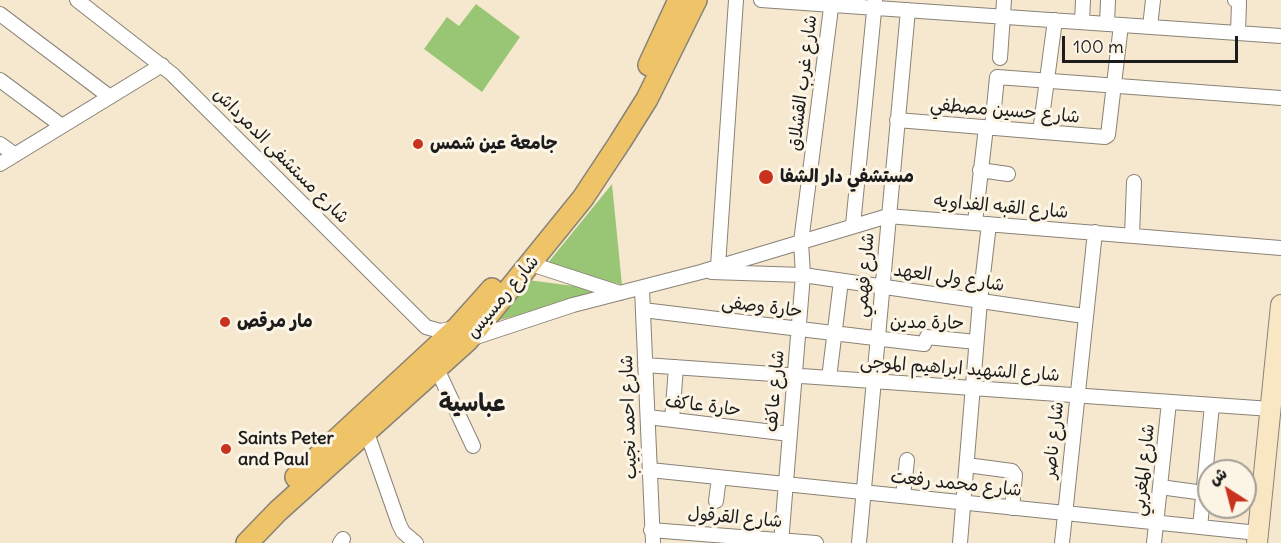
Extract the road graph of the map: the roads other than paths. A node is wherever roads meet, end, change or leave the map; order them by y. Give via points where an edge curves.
1 (77, 0) edge
2 (679, 0) edge
3 (696, 0) edge
4 (736, 0) edge
5 (761, 0) edge
6 (1004, 0) edge
7 (1083, 0) edge
8 (1108, 0) edge
9 (1153, 0) edge
10 (1234, 0) edge
11 (832, 2) edge
12 (875, 4) edge
13 (946, 6) edge
14 (908, 10) junction
15 (0, 14) edge
16 (1002, 16) junction
17 (1055, 20) junction
18 (1082, 22) junction
19 (1114, 24) junction
20 (1150, 27) junction
21 (1238, 33) junction
22 (1281, 36) edge
23 (1000, 58) dead end
24 (162, 65) junction
25 (0, 80) edge
26 (1047, 81) junction
27 (1113, 86) junction
28 (110, 97) junction
29 (1281, 98) edge
30 (897, 120) junction
31 (62, 126) junction
32 (989, 128) junction
33 (1040, 132) junction
34 (0, 144) edge
35 (15, 155) junction
36 (0, 164) edge
37 (980, 170) junction
38 (1008, 174) dead end
39 (1134, 182) dead end
40 (888, 216) junction
41 (975, 222) junction
42 (989, 224) junction
43 (853, 225) junction
44 (1095, 232) junction
45 (1132, 236) junction
46 (801, 242) junction
47 (1281, 248) edge
48 (531, 264) junction
49 (718, 266) junction
50 (701, 272) junction
51 (803, 275) junction
52 (841, 281) junction
53 (882, 287) junction
54 (642, 289) junction
55 (620, 293) junction
56 (980, 301) junction
57 (1281, 305) edge
58 (643, 310) junction
59 (1281, 311) edge
60 (1084, 316) junction
61 (798, 330) junction
62 (463, 334) junction
63 (834, 335) junction
64 (877, 340) junction
65 (976, 342) junction
66 (645, 365) junction
67 (676, 367) junction
68 (437, 369) junction
69 (795, 376) junction
70 (829, 378) junction
71 (874, 381) junction
72 (972, 388) junction
73 (1076, 395) junction
74 (1169, 402) junction
75 (1212, 405) junction
76 (1271, 409) junction
77 (648, 417) junction
78 (672, 420) junction
79 (1281, 430) edge
80 (367, 433) junction
81 (790, 434) junction
82 (473, 446) dead end
83 (1207, 459) edge
84 (907, 460) dead end
85 (967, 465) junction
86 (650, 471) junction
87 (719, 477) junction
88 (785, 484) junction
89 (1160, 487) junction
90 (863, 492) junction
91 (1197, 492) edge
92 (903, 496) junction
93 (716, 501) dead end
94 (964, 503) junction
95 (1012, 508) junction
96 (1065, 513) junction
97 (1205, 519) edge
98 (1156, 522) junction
99 (1205, 527) junction
100 (652, 536) edge
101 (1261, 540) edge
102 (412, 542) edge
103 (781, 542) edge
104 (230, 543) edge
105 (247, 543) edge
106 (816, 543) edge
107 (859, 543) edge
108 (960, 543) edge
109 (1062, 543) edge
110 (1154, 543) edge
111 (1208, 543) edge

1 - 24 street, شارع مستشفى الدمرداش
2 - 62 main road, شارع رمسيس via 634,92 589,163
3 - 48 main road, شارع رمسيس via 653,89 626,134 583,198
4 - 49 street
5 - 11 street
6 - 16 street
7 - 18 street
8 - 19 street
9 - 20 street
10 - 21 street via 1239,2
11 - 12 street
11 - 46 street, شارع غرب القشلاق
12 - 14 street
12 - 43 street
13 - 14 street
13 - 16 street
14 - 30 street, شارع فهمي
15 - 28 street
16 - 17 street
16 - 23 street
17 - 18 street
17 - 26 street
18 - 19 street
19 - 20 street
19 - 27 street
20 - 21 street
21 - 22 street
24 - 28 street
24 - 62 street, شارع مستشفى الدمرداش via 426,327
25 - 31 street
26 - 27 street
26 - 32 street via 997,77
26 - 33 street
27 - 29 street
27 - 33 street, شارع حسين مصطفي via 1108,135
28 - 31 street
30 - 32 street, شارع حسين مصطفي
30 - 40 street, شارع فهمي
31 - 35 street
32 - 33 street, شارع حسين مصطفي
32 - 37 street
34 - 35 street
35 - 36 street
37 - 38 street
37 - 41 street
39 - 45 street
40 - 41 street, شارع القبه الفداويه
40 - 43 street, شارع القبه الفداويه
40 - 53 street, شارع فهمي
41 - 42 street, شارع القبه الفداويه
42 - 44 street, شارع القبه الفداويه
42 - 56 street
43 - 46 street, شارع القبه الفداويه
44 - 45 street, شارع القبه الفداويه
44 - 60 street, شارع ناصر
45 - 47 street, شارع القبه الفداويه
46 - 49 street, شارع القبه الفداويه
46 - 51 street, شارع عاكف
48 - 55 street, شارع القبه الفداويه
48 - 62 main road, شارع رمسيس
49 - 50 street, شارع القبه الفداويه
50 - 51 street, شارع ولى العهد
50 - 54 street, شارع القبه الفداويه
51 - 52 street, شارع ولى العهد
51 - 61 street, شارع عاكف
52 - 53 street, شارع ولى العهد
52 - 63 street
53 - 56 street, شارع ولى العهد
53 - 64 street, شارع فهمي
54 - 55 street, شارع القبه الفداويه
54 - 58 street, شارع احمد نجيب
55 - 62 street, شارع القبه الفداويه
56 - 60 street, شارع ولى العهد
56 - 65 street
57 - 59 main road
58 - 61 street, حارة وصفى
58 - 66 street, شارع احمد نجيب
59 - 76 main road
60 - 73 street, شارع ناصر
61 - 63 street, حارة وصفى
61 - 69 street, شارع عاكف
62 - 68 main road, شارع رمسيس
62 - 104 main road, شارع رمسيس via 273,497
63 - 64 street, حارة وصفى
63 - 70 street
64 - 65 street, حارة مدين via 924,344 926,337
64 - 71 street, شارع فهمي
65 - 72 street
66 - 67 street, شارع الشهيد ابراهيم الموجى
66 - 77 street, شارع احمد نجيب
67 - 69 street, شارع الشهيد ابراهيم الموجى
67 - 78 street
68 - 80 main road, شارع رمسيس
68 - 82 street
69 - 70 street, شارع الشهيد ابراهيم الموجى
69 - 81 street, شارع عاكف
70 - 71 street, شارع الشهيد ابراهيم الموجى
71 - 72 street, شارع الشهيد ابراهيم الموجى
71 - 90 street, شارع فهمي
72 - 73 street, شارع الشهيد ابراهيم الموجى
72 - 85 street
73 - 74 street, شارع الشهيد ابراهيم الموجى
73 - 96 street, شارع ناصر
74 - 75 street, شارع الشهيد ابراهيم الموجى
74 - 89 street, شارع المغربي
75 - 76 street, شارع الشهيد ابراهيم الموجى
75 - 83 street
76 - 101 main road
77 - 78 street, حارة عاكف
77 - 86 street, شارع احمد نجيب
78 - 81 street, حارة عاكف
79 - 101 main road
80 - 102 street via 399,524
80 - 105 main road, شارع رمسيس
81 - 88 street, شارع عاكف
84 - 92 street
85 - 94 street
85 - 95 street via 1012,471
86 - 87 street, شارع محمد رفعت
86 - 100 street, شارع احمد نجيب
87 - 88 street, شارع محمد رفعت
87 - 93 street
88 - 90 street, شارع محمد رفعت
88 - 103 street, شارع عاكف
89 - 91 street
89 - 98 street, شارع المغربي
90 - 92 street, شارع محمد رفعت
90 - 107 street, شارع فهمي
92 - 94 street, شارع محمد رفعت
94 - 95 street, شارع محمد رفعت
94 - 108 street
95 - 96 street, شارع محمد رفعت
96 - 98 street, شارع محمد رفعت
96 - 109 street, شارع ناصر
97 - 99 street
98 - 99 street, شارع محمد رفعت
98 - 110 street, شارع المغربي
99 - 101 street, شارع محمد رفعت
99 - 111 street
100 - 103 street, شارع القرقول
103 - 106 street, شارع القرقول

